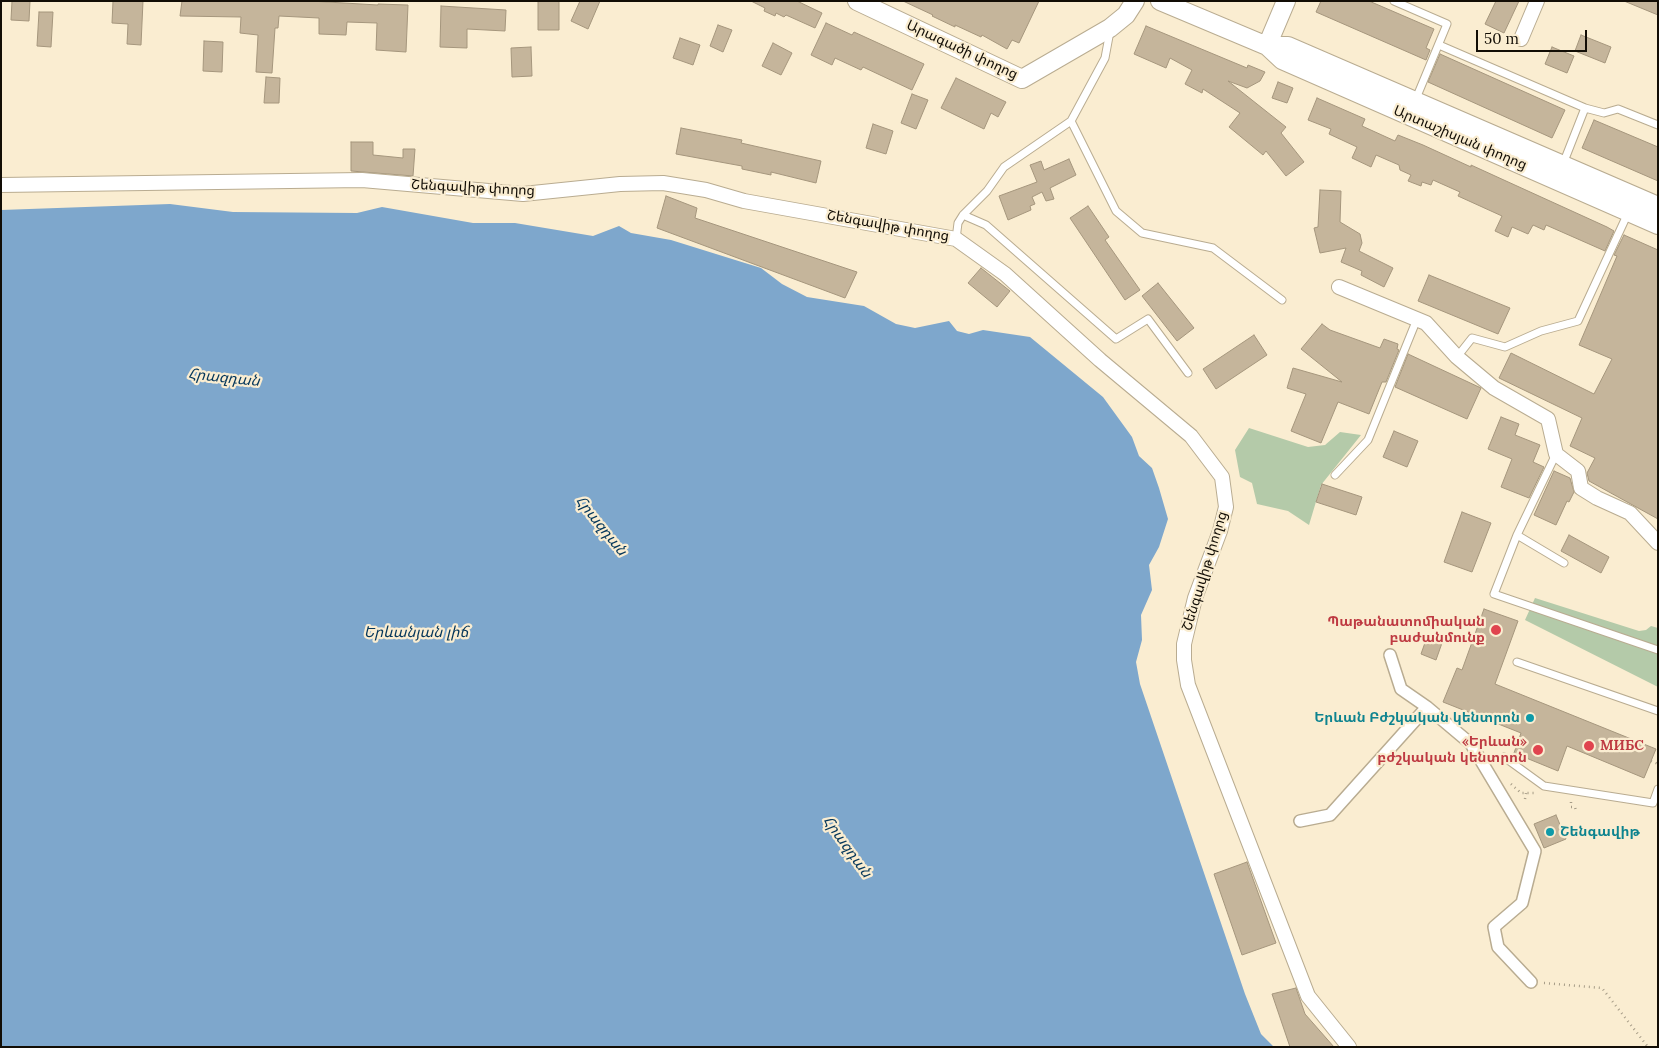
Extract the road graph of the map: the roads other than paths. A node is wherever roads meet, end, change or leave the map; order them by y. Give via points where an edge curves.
1 (857, 1) edge
2 (1135, 1) edge
3 (1160, 1) edge
4 (1286, 1) edge
5 (1394, 1) edge
6 (1537, 1) edge
7 (1110, 28) junction
8 (1521, 39) dead end
9 (1439, 45) junction
10 (1267, 46) junction
11 (1415, 101) junction
12 (1585, 108) junction
13 (1071, 121) junction
14 (1658, 125) edge
15 (1560, 172) junction
16 (1, 185) edge
17 (1632, 204) junction
18 (1658, 206) edge
19 (963, 215) junction
20 (1658, 225) edge
21 (956, 239) junction
22 (1339, 287) dead end
23 (1282, 300) dead end
24 (1418, 319) junction
25 (1458, 357) junction
26 (1188, 373) dead end
27 (1556, 454) junction
28 (1335, 475) dead end
29 (1517, 535) junction
30 (1658, 543) edge
31 (1564, 563) dead end
32 (1658, 650) edge
33 (1390, 655) dead end
34 (1517, 662) dead end
35 (1427, 707) junction
36 (1658, 711) edge
37 (1504, 757) dead end
38 (1658, 789) edge
39 (1300, 821) dead end
40 (1531, 982) road end
41 (1349, 1047) edge

1 - 7 street, Արագածի փողոց via 1022,79
2 - 7 street, Արագածի փողոց via 1126,15
3 - 10 street, Արտաշիսյան փողոց
4 - 10 street
5 - 9 lane via 1447,24
6 - 8 street
7 - 13 lane via 1106,58
9 - 11 lane
9 - 12 lane
10 - 11 street, Արտաշիսյան փողոց via 1288,46
10 - 15 street, Արտաշիսյան փողոց via 1282,60
11 - 15 street, Արտաշիսյան փողոց
12 - 14 lane via 1604,113 1618,109
12 - 15 lane
13 - 19 lane via 1004,168
13 - 23 lane via 1116,211 1142,233 1213,248
15 - 17 street, Արտաշիսյան փողոց
16 - 21 street, Շենգավիթ փողոց via 362,180 523,194 663,183
17 - 18 street, Արտաշիսյան փողոց
17 - 20 street, Արտաշիսյան փողոց
17 - 25 lane via 1578,320 1541,331 1505,347 1472,338
19 - 21 lane via 958,223
19 - 26 lane via 986,225 1116,338 1148,319
21 - 41 street, Շենգավիթ փողոց via 1005,274 1100,360 1181,426 1222,477 1226,507 1195,598 1184,644 1188,685 1308,996
22 - 24 street
24 - 25 street via 1426,323
24 - 28 lane via 1368,440
25 - 27 street via 1494,388 1548,419
27 - 29 lane
27 - 30 street via 1578,471 1581,488 1630,513
29 - 31 lane
29 - 32 lane via 1494,594
33 - 35 street via 1401,689
34 - 36 lane
35 - 39 street via 1330,815
35 - 40 street via 1471,744 1535,851 1522,903 1494,926 1498,947
37 - 38 lane via 1544,786 1653,803

